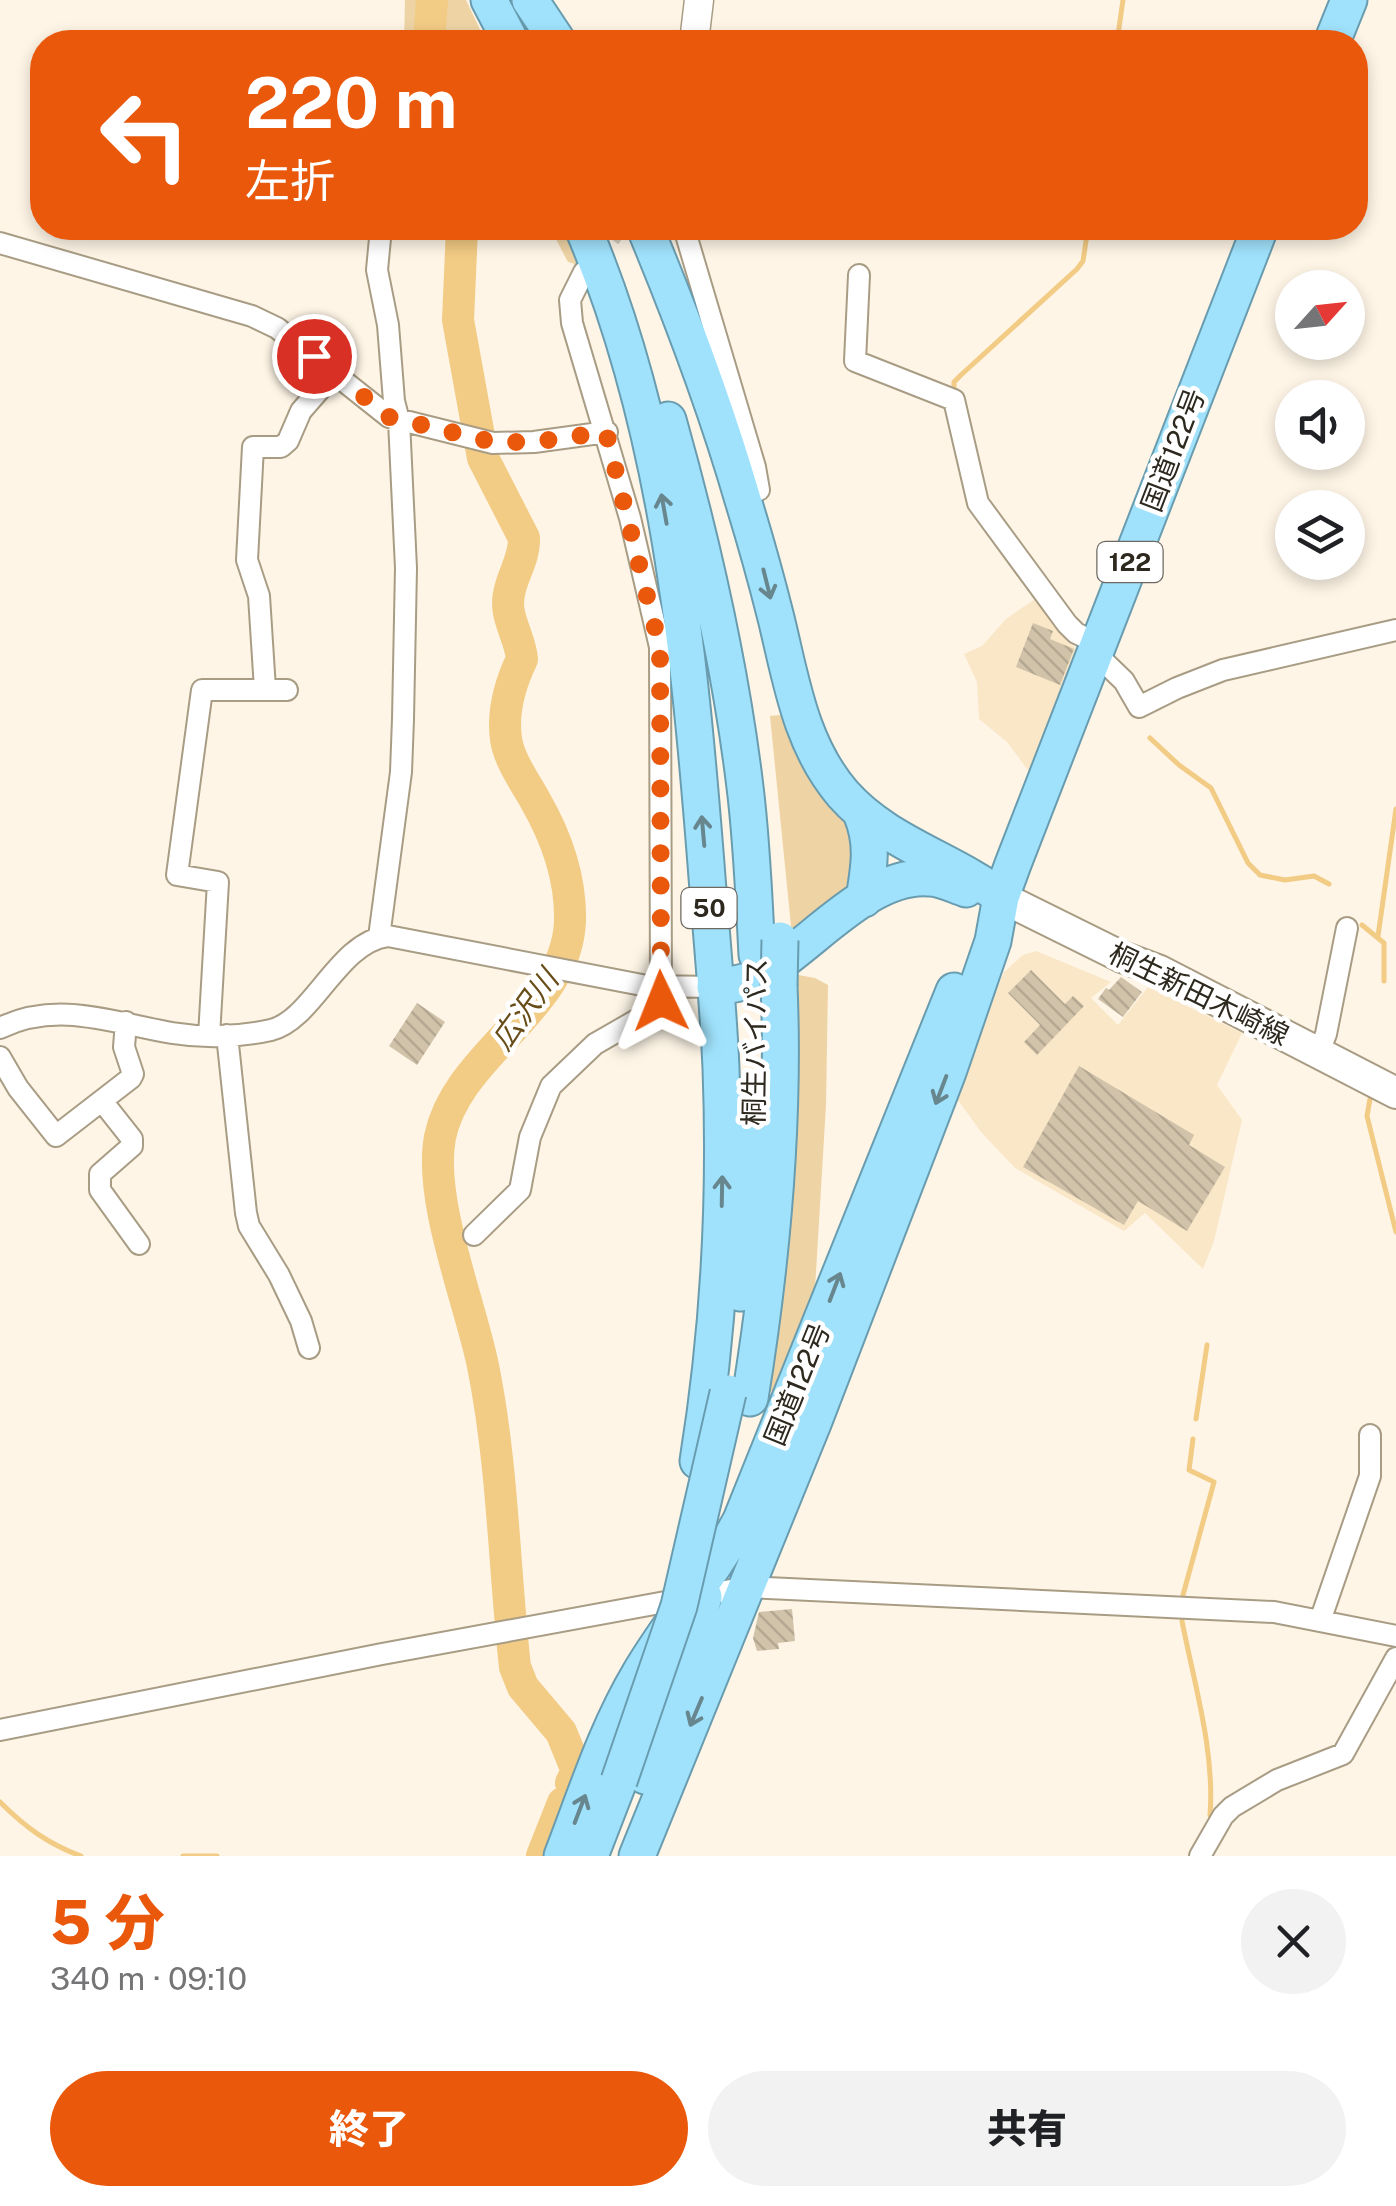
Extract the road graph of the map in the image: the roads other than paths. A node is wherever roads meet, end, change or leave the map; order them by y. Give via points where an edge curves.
1 (489, 0) edge
2 (515, 0) edge
3 (530, 0) edge
4 (699, 0) edge
5 (1349, 0) edge
6 (505, 30) edge
7 (531, 30) edge
8 (550, 30) edge
9 (695, 30) edge
10 (1337, 30) edge
11 (380, 240) edge
12 (586, 240) edge
13 (604, 240) edge
14 (628, 240) edge
15 (651, 240) edge
16 (688, 240) edge
17 (1255, 240) edge
18 (0, 243) edge
19 (584, 272) tunnel mouth
20 (859, 275) dead end
21 (335, 372) junction
22 (399, 421) junction
23 (606, 432) junction
24 (742, 495) junction
25 (1396, 630) edge
26 (1097, 648) junction
27 (265, 689) junction
28 (287, 690) dead end
29 (862, 813) junction
30 (1002, 897) junction
31 (864, 900) junction
32 (1347, 928) dead end
33 (379, 937) junction
34 (768, 947) junction
35 (715, 987) junction
36 (660, 988) junction
37 (126, 1022) junction
38 (0, 1028) edge
39 (218, 1036) junction
40 (1319, 1052) junction
41 (0, 1057) edge
42 (1396, 1093) edge
43 (102, 1101) junction
44 (474, 1235) dead end
45 (139, 1244) dead end
46 (309, 1348) dead end
47 (1370, 1435) dead end
48 (802, 1449) junction
49 (747, 1587) junction
50 (693, 1598) junction
51 (1320, 1622) junction
52 (1396, 1636) edge
53 (1396, 1658) edge
54 (0, 1730) edge
55 (630, 1784) junction
56 (562, 1856) edge
57 (590, 1856) edge
58 (614, 1856) edge
59 (637, 1856) edge
60 (1200, 1856) edge

1 - 6 highway
2 - 7 highway
3 - 8 highway
4 - 9 street
5 - 10 highway
11 - 22 street via 377,270
35 -> 12 highway, 50 via 693,706 666,520 628,356
13 - 34 highway, 桐生バイパス / 50 via 662,401 713,593
14 - 34 highway, 桐生バイパス / 50 via 684,394 750,661
15 - 24 highway
16 - 24 street via 760,490
17 - 26 highway, 国道122号 / 122
18 - 21 street via 252,316
19 - 23 street via 570,311
20 - 26 street via 855,361 954,400 982,510 1067,624
21 - 22 street
21 - 27 street via 302,411 288,442 253,447 246,560 259,596
22 - 23 street via 493,442
22 - 33 street via 406,568 401,772
23 - 36 street via 660,648
24 -> 29 highway via 804,727 830,776
25 - 26 street via 1224,670 1138,707
26 - 30 highway, 国道122号 / 122
27 - 28 street
27 - 39 street via 202,690 177,876 218,882
29 - 30 highway
29 - 31 highway via 871,857
30 - 31 highway via 925,877 897,882
30 - 40 main road, 桐生新田木崎線
30 -> 48 highway, 国道122号 via 994,941 948,1072
50 -> 30 highway, 国道122号 via 741,1520 981,924
31 - 35 highway via 755,978
32 - 40 street
33 - 36 street
33 - 39 street via 348,958 283,1025
34 - 55 highway, 桐生バイパス / 50, bridge via 778,1164 766,1290 739,1396 724,1520 701,1608
35 - 36 street
50 -> 35 highway, 50 via 681,1573 714,1345 722,1207
36 - 44 street via 658,1007 595,1044 551,1086 530,1138 520,1190
37 - 38 street via 58,1014
37 - 39 street
37 - 43 street via 124,1048 133,1074
39 - 46 street via 249,1226 290,1298
40 - 42 main road, 桐生新田木崎線
41 - 43 street via 56,1136
43 - 45 street via 132,1146 100,1174 100,1190
47 - 51 street via 1370,1476
48 - 49 highway, 国道122号
48 - 50 highway via 789,1462 735,1569
49 - 50 street
49 - 51 street via 1255,1611
49 -> 59 highway, 国道122号
50 - 54 street
56 -> 50 highway, 国道122号 via 625,1700
51 - 52 street
53 - 60 street via 1343,1754 1232,1807
55 - 57 highway, 桐生バイパス / 50
55 - 58 highway, 桐生バイパス / 50

